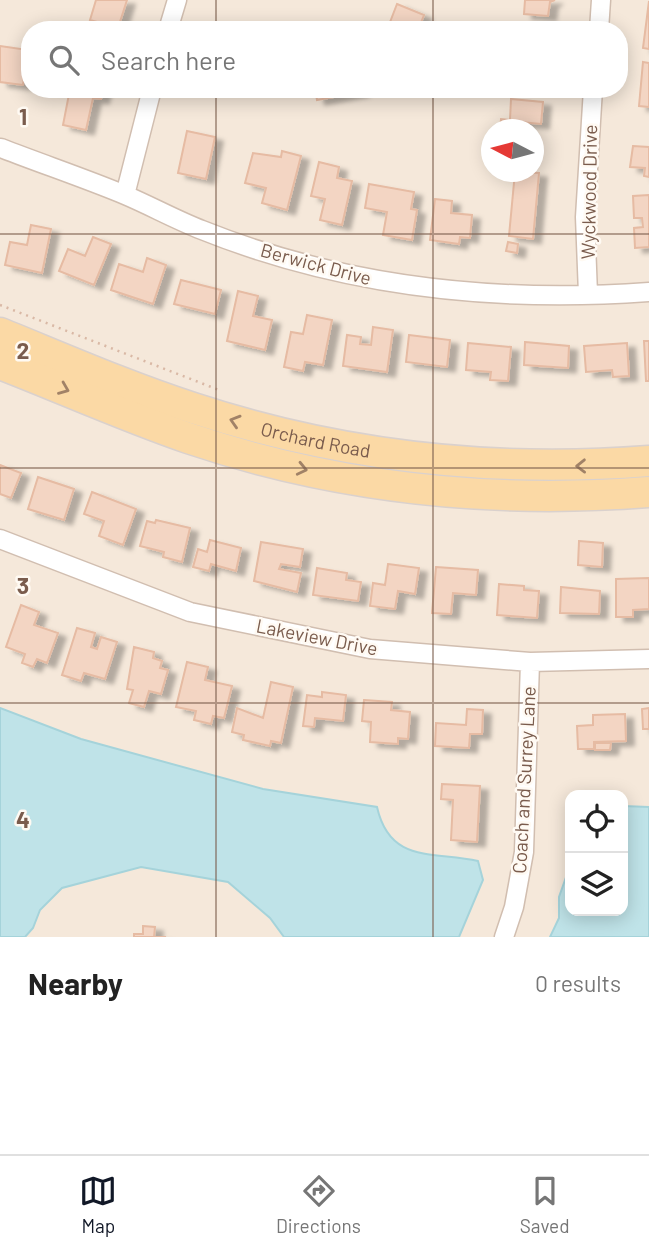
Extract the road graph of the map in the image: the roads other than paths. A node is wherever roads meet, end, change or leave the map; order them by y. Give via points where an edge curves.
1 (177, 0) edge
2 (601, 0) edge
3 (171, 21) edge
4 (600, 21) edge
5 (150, 98) edge
6 (592, 98) edge
7 (1, 148) edge
8 (125, 195) junction
9 (649, 292) edge
10 (588, 294) junction
11 (0, 333) edge
12 (0, 364) edge
13 (649, 461) edge
14 (649, 492) edge
15 (0, 539) edge
16 (649, 659) edge
17 (530, 662) junction
18 (503, 937) edge

1 - 3 street
2 - 4 street
5 - 8 street
6 - 10 street, Wyckwood Drive via 585,217
7 - 8 street, Berwick Drive
8 - 10 street, Berwick Drive via 202,230 290,259 371,278 478,293
9 - 10 street, Berwick Drive
13 -> 11 main road, Orchard Road via 587,466 471,464 341,447 191,408
12 -> 14 main road, Orchard Road via 187,438 334,476 406,488 488,494
15 - 17 street, Lakeview Drive via 190,611 370,649
16 - 17 street, Lakeview Drive
17 - 18 street, Coach and Surrey Lane via 524,852

